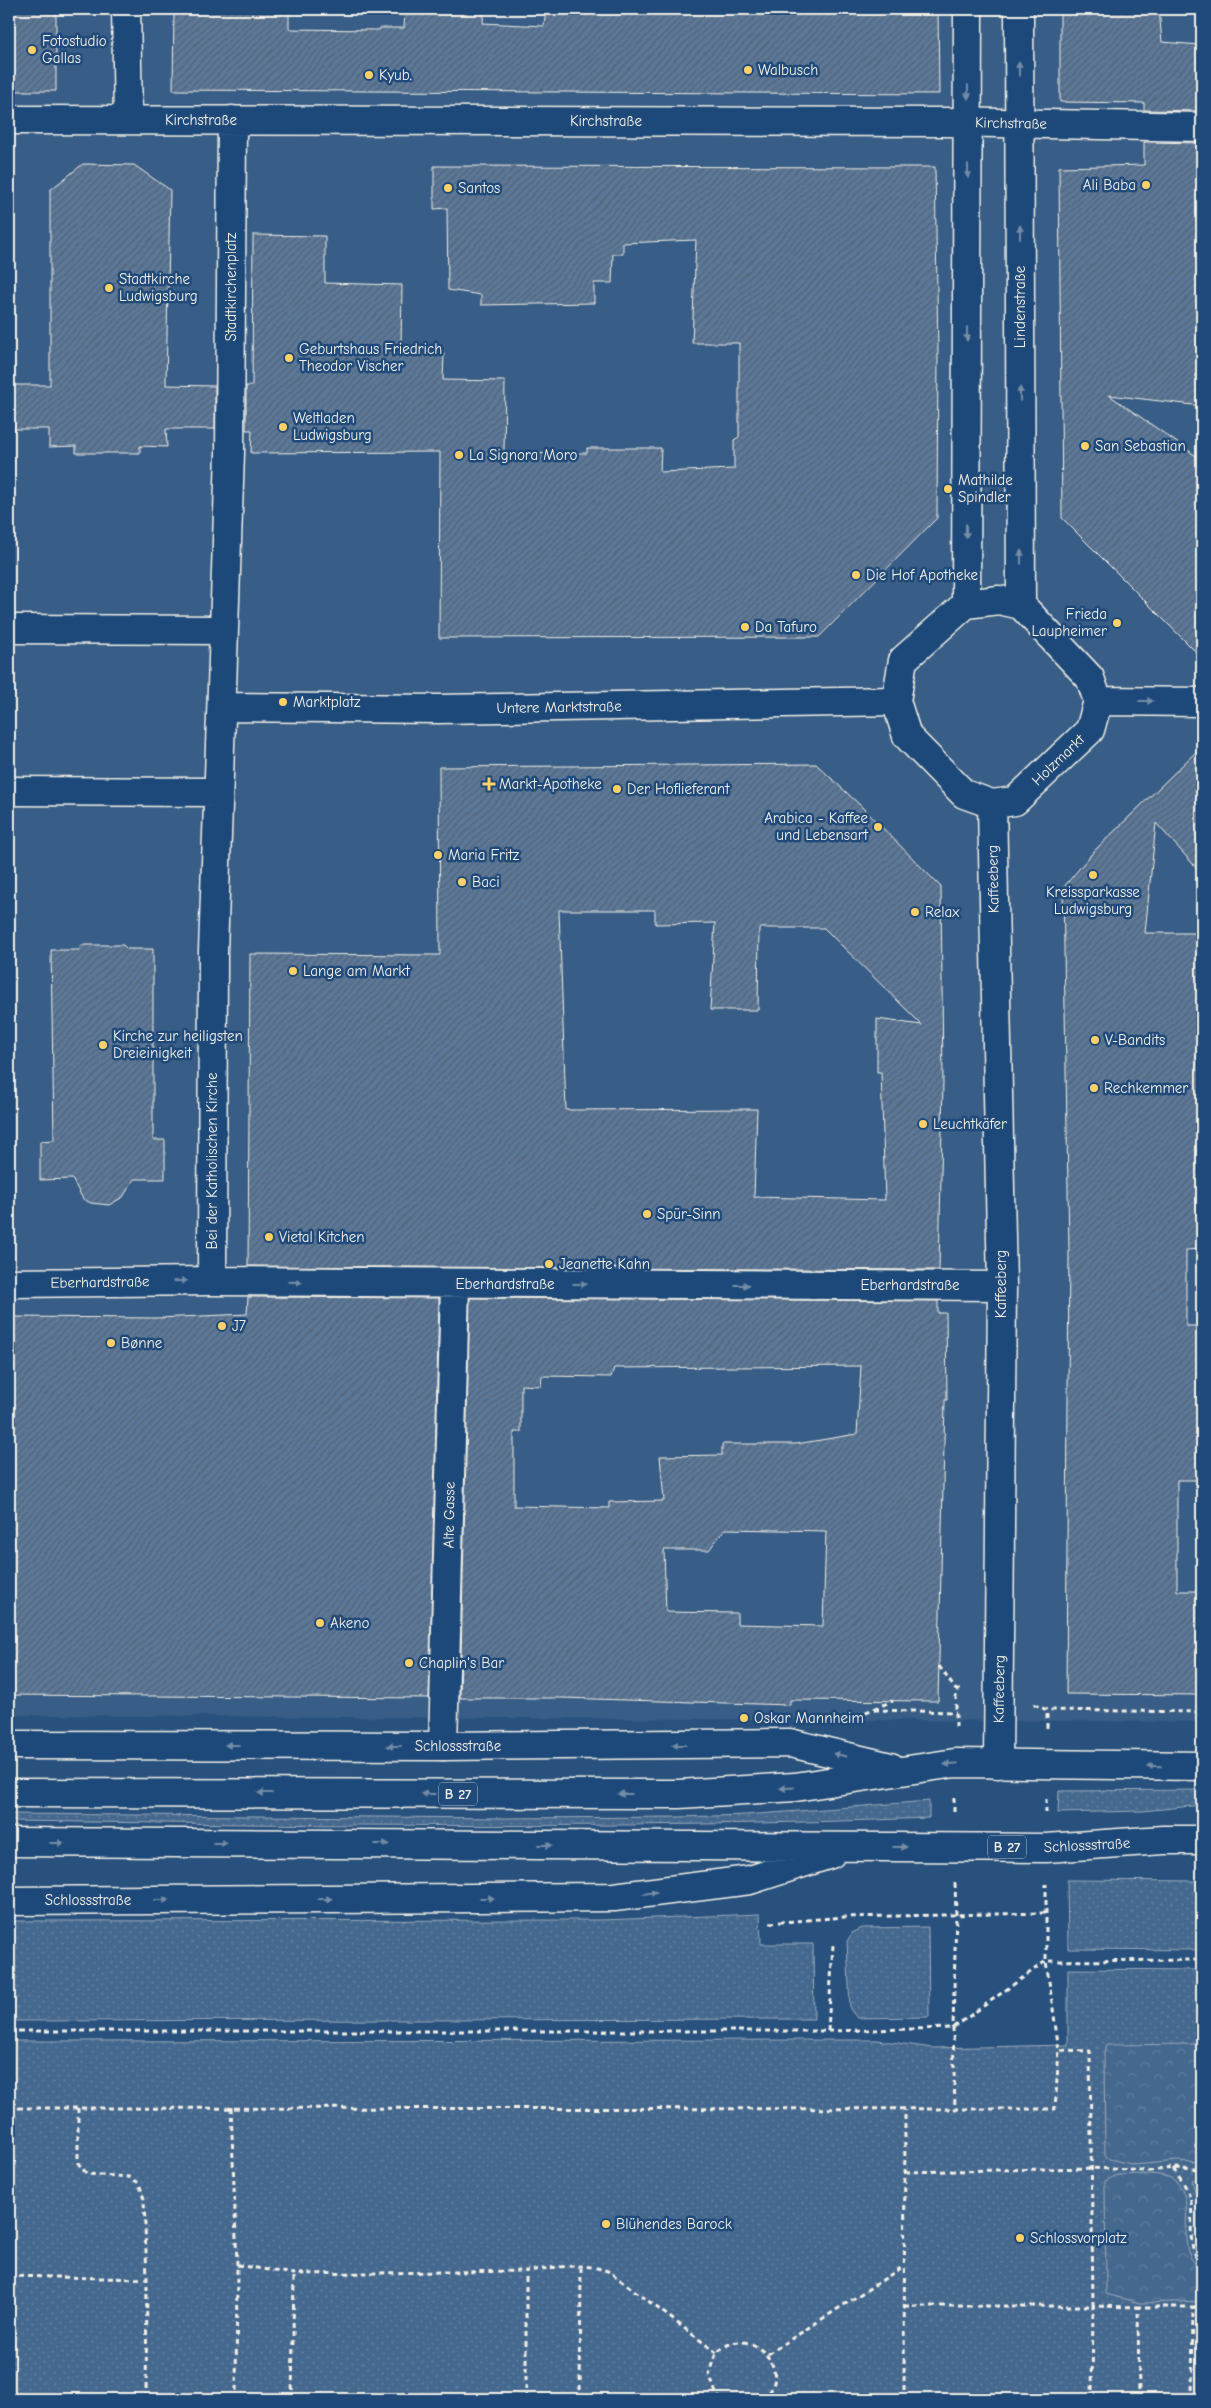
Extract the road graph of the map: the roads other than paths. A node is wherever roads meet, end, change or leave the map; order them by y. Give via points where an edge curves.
1 (126, 9) edge
2 (968, 9) edge
3 (1019, 9) edge
4 (9, 120) edge
5 (128, 120) junction
6 (232, 120) junction
7 (968, 122) junction
8 (1020, 123) junction
9 (1202, 127) edge
10 (966, 604) junction
11 (1021, 605) junction
12 (9, 629) edge
13 (224, 630) junction
14 (896, 701) junction
15 (1098, 701) junction
16 (1202, 702) edge
17 (222, 707) junction
18 (9, 791) edge
19 (218, 792) junction
20 (992, 804) junction
21 (212, 1281) junction
22 (9, 1283) edge
23 (455, 1284) junction
24 (1002, 1286) junction
25 (9, 1745) edge
26 (443, 1746) junction
27 (998, 1764) junction
28 (1202, 1766) edge
29 (905, 1770) junction
30 (9, 1793) edge
31 (1202, 1840) edge
32 (9, 1842) edge
33 (852, 1847) junction
34 (9, 1901) edge

1 - 5 street
2 -> 7 street
8 -> 3 street, Lindenstraße
4 - 5 street, Kirchstraße
5 - 6 street, Kirchstraße
6 - 7 street, Kirchstraße
6 - 13 street, Stadtkirchenplatz via 230,453
7 - 8 street, Kirchstraße
7 -> 10 street
8 - 9 street, Kirchstraße
11 -> 8 street, Lindenstraße
10 - 11 street via 999,600
10 - 14 street, Holzmarkt via 903,660
11 - 15 street via 1090,678
12 - 13 street
13 - 17 street
14 - 17 street, Untere Marktstraße via 439,709
14 - 20 street, Holzmarkt via 907,736 964,794
15 -> 16 street
15 - 20 street, Holzmarkt via 1090,730 1015,801
17 - 19 street
18 - 19 street
19 - 21 street, Bei der Katholischen Kirche via 213,952
20 - 24 street, Kaffeeberg
22 -> 21 street, Eberhardstraße
21 -> 23 street, Eberhardstraße
23 -> 24 street, Eberhardstraße
23 - 26 street, Alte Gasse
24 - 27 street, Kaffeeberg
26 -> 25 street, Schlossstraße
29 -> 26 street, Schlossstraße via 790,1743
28 -> 27 street, Schlossstraße / B 27
27 -> 29 street, Schlossstraße / B 27 via 955,1763
29 -> 30 street, Schlossstraße / B 27 via 795,1787 679,1794
33 -> 31 street, Schlossstraße / B 27 via 1046,1848
32 -> 33 street, Schlossstraße / B 27
34 -> 33 street, Schlossstraße via 614,1897 750,1880

